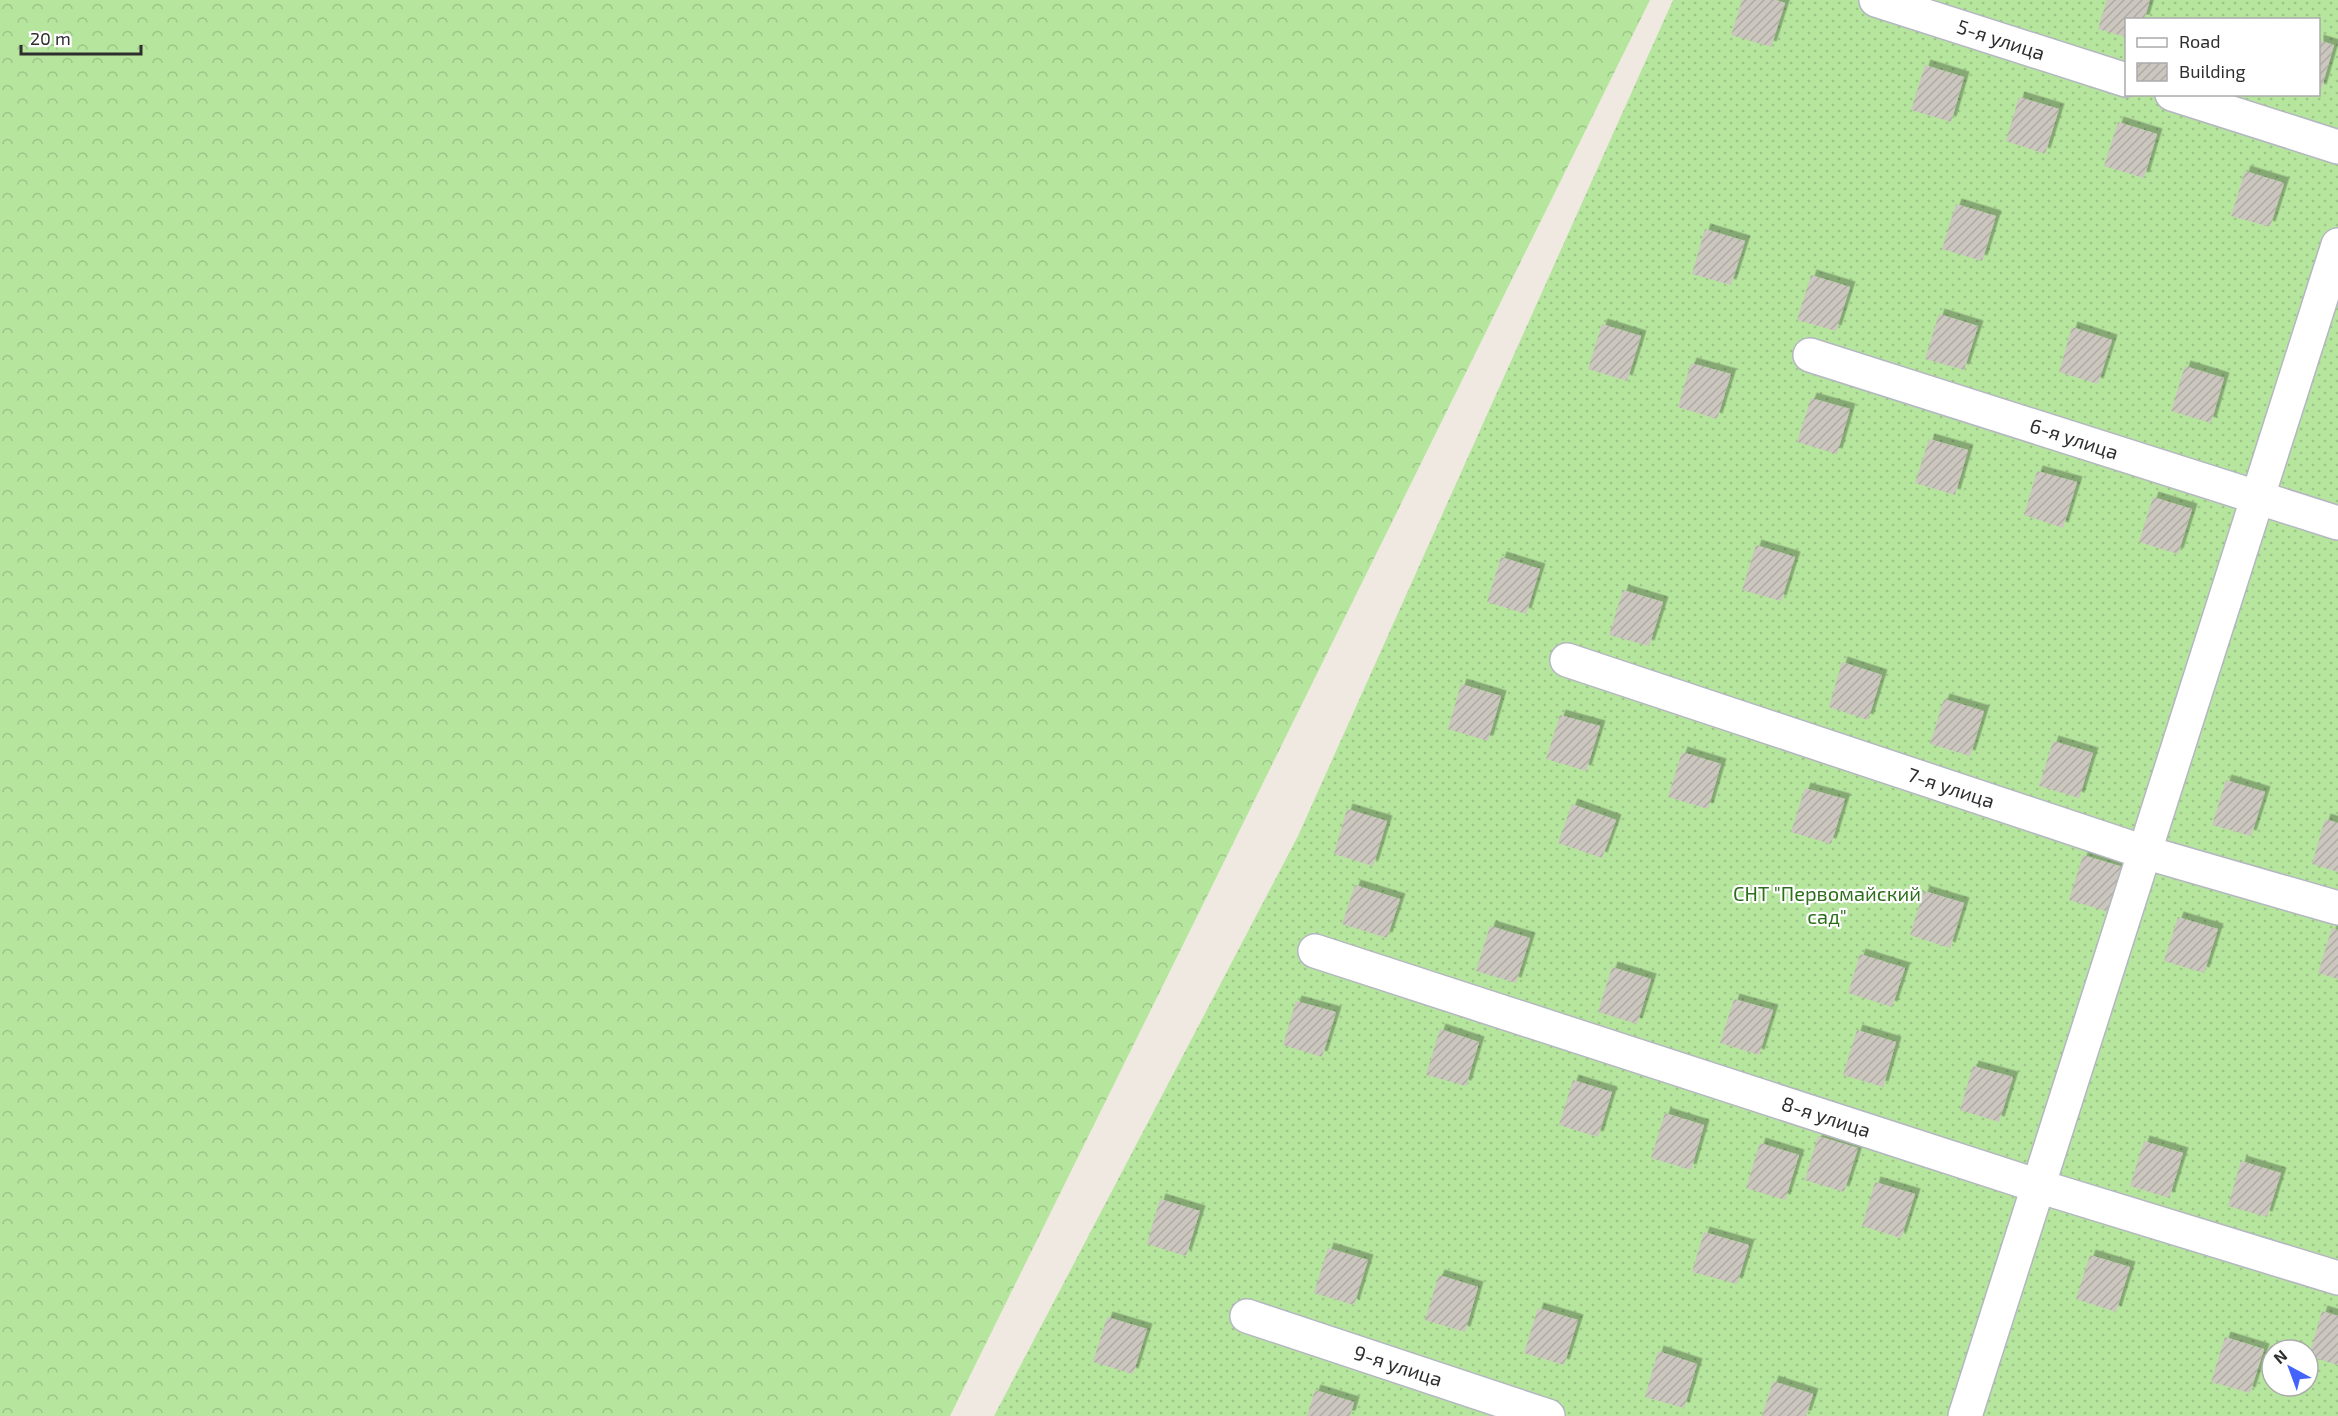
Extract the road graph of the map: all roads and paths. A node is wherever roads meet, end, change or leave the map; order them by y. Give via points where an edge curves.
1 (1876, 0) edge
2 (2125, 79) edge
3 (2178, 96) edge
4 (2338, 147) edge
5 (2338, 245) edge
6 (1810, 355) dead end
7 (2256, 498) junction
8 (2338, 523) edge
9 (1567, 660) dead end
10 (2144, 852) junction
11 (2338, 908) edge
12 (1315, 951) dead end
13 (2038, 1186) junction
14 (2338, 1278) edge
15 (1247, 1316) dead end
16 (1548, 1416) edge
17 (1965, 1416) edge

1 - 2 street, 5-я улица
3 - 4 street
5 - 7 street
6 - 7 street, 6-я улица
7 - 8 street, 6-я улица
7 - 10 street
9 - 10 street, 7-я улица
10 - 11 street, 7-я улица
10 - 13 street
12 - 13 street, 8-я улица
13 - 14 street, 8-я улица
13 - 17 street
15 - 16 street, 9-я улица

